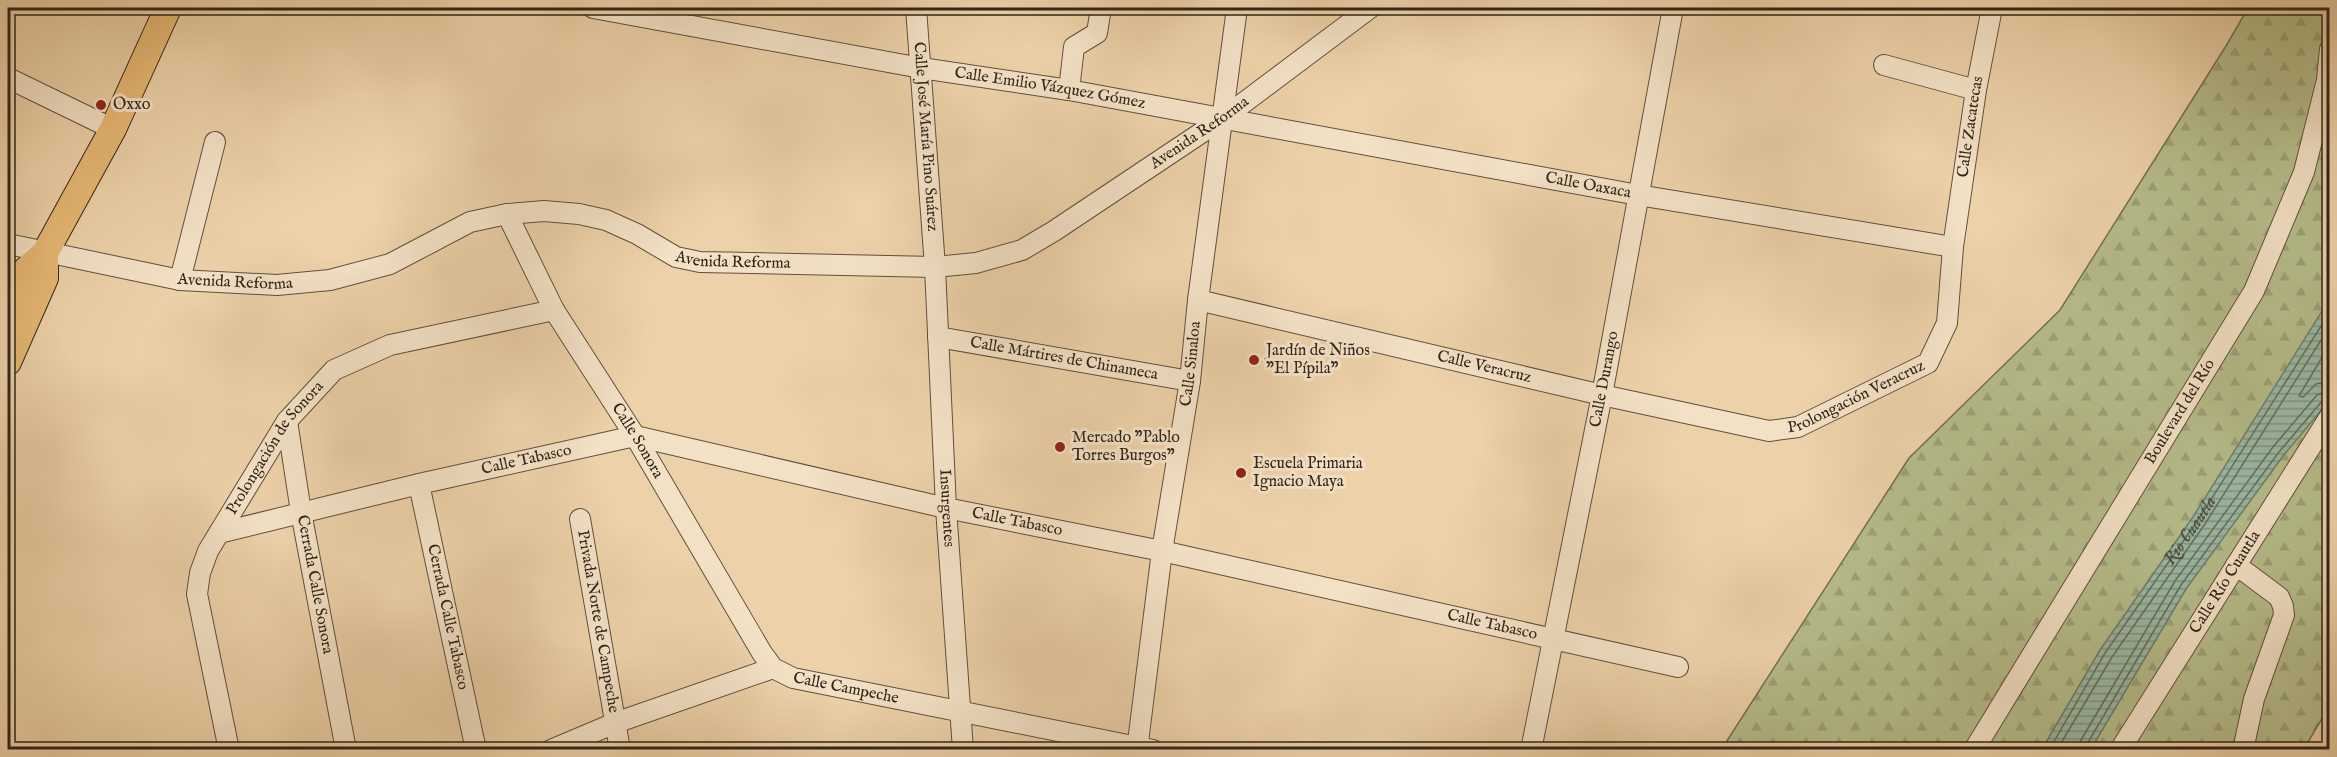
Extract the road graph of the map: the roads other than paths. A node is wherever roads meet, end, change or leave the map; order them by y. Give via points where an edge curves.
1 (168, 8) edge
2 (593, 8) edge
3 (916, 8) edge
4 (1101, 8) edge
5 (1237, 8) edge
6 (1370, 8) edge
7 (1673, 8) edge
8 (1992, 8) edge
9 (2330, 49) edge
10 (1884, 65) dead end
11 (921, 68) junction
12 (8, 78) edge
13 (1069, 90) junction
14 (1976, 90) junction
15 (1222, 119) junction
16 (113, 129) junction
17 (215, 142) dead end
18 (1638, 195) junction
19 (507, 214) junction
20 (8, 244) edge
21 (1953, 248) junction
22 (45, 253) junction
23 (935, 267) junction
24 (180, 280) junction
25 (1198, 300) junction
26 (8, 309) edge
27 (554, 310) junction
28 (938, 337) junction
29 (8, 362) edge
30 (1190, 381) junction
31 (1602, 395) junction
32 (2330, 416) edge
33 (287, 421) junction
34 (1770, 431) joint
35 (635, 436) junction
36 (419, 484) junction
37 (946, 508) junction
38 (301, 512) junction
39 (580, 519) dead end
40 (219, 533) junction
41 (1162, 550) junction
42 (2236, 565) junction
43 (1552, 639) junction
44 (1678, 667) dead end
45 (773, 668) junction
46 (960, 710) junction
47 (615, 723) junction
48 (1143, 748) edge
49 (229, 750) edge
50 (346, 750) edge
51 (476, 750) edge
52 (551, 750) edge
53 (620, 750) edge
54 (963, 750) edge
55 (1531, 750) edge
56 (1974, 750) edge
57 (2120, 750) edge
58 (2243, 750) edge

1 - 16 main road
2 - 11 street, Calle Emilio Vázquez Gómez
3 - 11 street, Calle José María Pino Suárez
4 - 13 street via 1097,33 1074,46
5 - 15 street, Calle Sinaloa
6 - 15 street, Avenida Reforma
7 - 18 street, Calle Durango
8 - 14 street, Calle Zacatecas
9 - 56 street, Boulevard del Río via 2327,80 2304,172 2254,291
10 - 14 street
11 - 13 street, Calle Emilio Vázquez Gómez
11 - 23 street, Calle José María Pino Suárez
12 - 16 street
13 - 15 street, Calle Emilio Vázquez Gómez
14 - 21 street, Calle Zacatecas
15 - 18 street, Calle Oaxaca
15 - 23 street, Avenida Reforma via 1022,250 976,263
15 - 25 street, Calle Sinaloa
16 - 22 main road
17 - 24 street
18 - 21 street, Calle Oaxaca
18 - 31 street, Calle Durango
19 - 23 street, Avenida Reforma via 544,211 606,220 676,257 700,262
19 - 24 street, Avenida Reforma via 470,222 390,264 330,280 277,285
19 - 27 street, Calle Sonora
20 - 22 street, Avenida Reforma
21 - 34 street, Prolongación Veracruz via 1947,323 1928,363 1798,427
22 - 24 street, Avenida Reforma
22 - 26 main road via 26,270
22 - 29 main road via 45,278
23 - 28 street, Insurgentes
25 - 30 street, Calle Sinaloa
25 - 31 street, Calle Veracruz
27 - 33 street, Prolongación de Sonora via 390,345 334,370
27 - 35 street, Calle Sonora
28 - 30 street, Calle Mártires de Chinameca
28 - 37 street, Insurgentes
30 - 41 street, Calle Sinaloa
31 - 34 street, Calle Veracruz
31 - 43 street, Calle Durango
32 - 42 street, Calle Río Cuautla
33 - 38 street, Cerrada Calle Sonora
33 - 40 street, Prolongación de Sonora
35 - 36 street, Calle Tabasco
35 - 37 street, Calle Tabasco
35 - 45 street, Calle Sonora
36 - 38 street, Calle Tabasco
36 - 51 street, Cerrada Calle Tabasco
37 - 41 street, Calle Tabasco
37 - 46 street, Insurgentes
38 - 40 street, Calle Tabasco
38 - 50 street, Cerrada Calle Sonora
39 - 47 street, Privada Norte de Campeche
40 - 49 street, Prolongación de Sonora via 205,558 197,594
41 - 43 street, Calle Tabasco
41 - 48 street, Calle Sinaloa
42 - 57 street, Calle Río Cuautla
42 - 58 street via 2279,597 2284,615 2254,699
43 - 44 street, Calle Tabasco
43 - 55 street, Calle Durango
45 - 46 street, Calle Campeche via 793,678
45 - 47 street, Calle Campeche
46 - 48 street, Calle Campeche
46 - 54 street, Insurgentes
47 - 52 street, Calle Campeche
47 - 53 street, Privada Norte de Campeche

